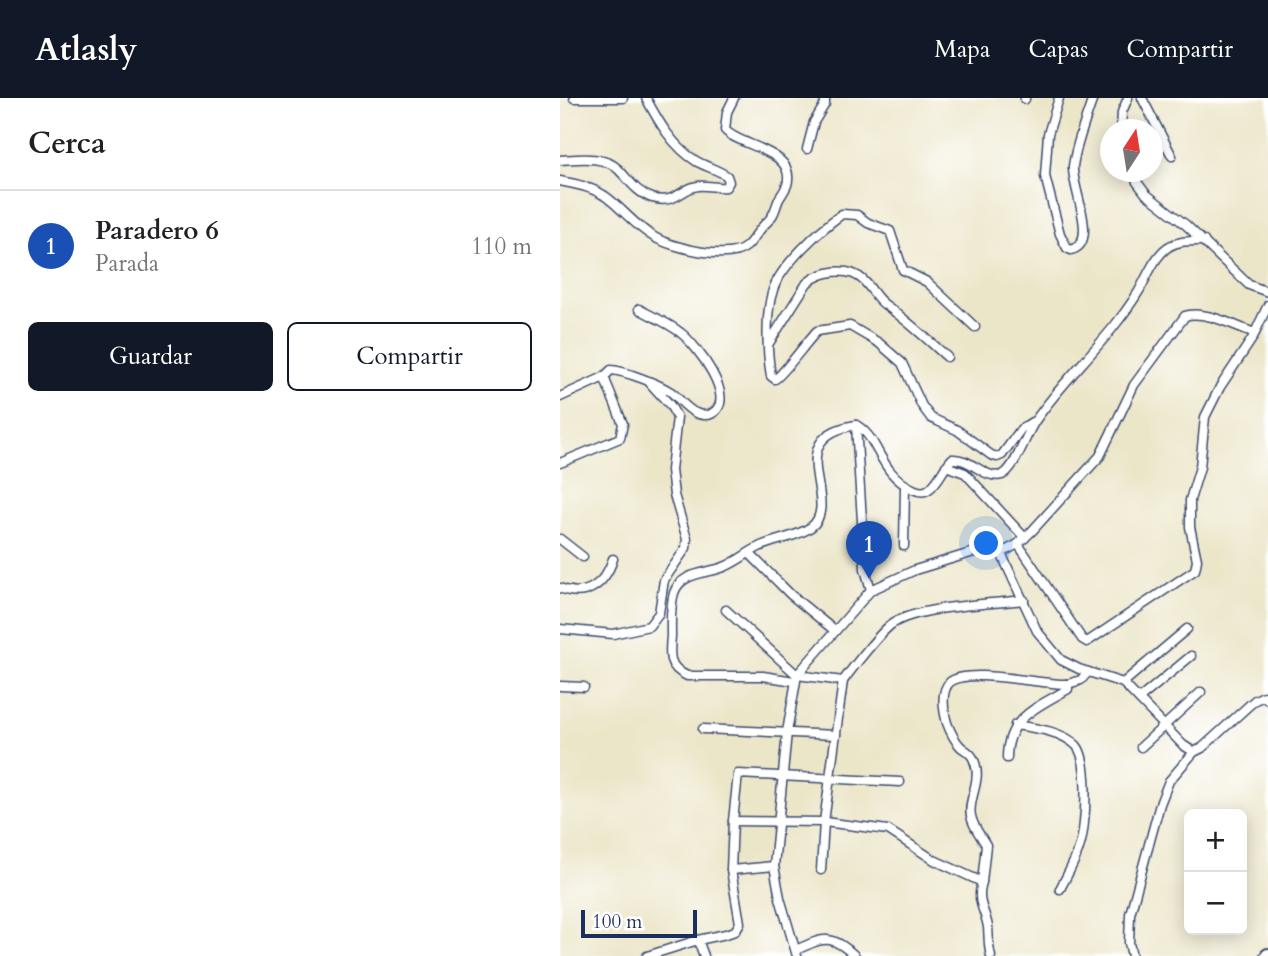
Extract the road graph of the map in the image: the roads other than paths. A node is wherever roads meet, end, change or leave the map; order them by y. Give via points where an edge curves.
1 (574, 98) edge
2 (623, 98) edge
3 (646, 98) edge
4 (734, 98) edge
5 (825, 98) edge
6 (1059, 98) edge
7 (1093, 98) edge
8 (1128, 98) edge
9 (1142, 98) edge
10 (1122, 119) edge
11 (807, 149) dead end
12 (1172, 156) dead end
13 (560, 160) edge
14 (560, 181) edge
15 (1137, 182) edge
16 (1204, 241) junction
17 (1268, 292) edge
18 (1268, 305) edge
19 (639, 309) dead end
20 (975, 327) dead end
21 (1255, 333) junction
22 (767, 345) junction
23 (947, 357) dead end
24 (604, 377) junction
25 (649, 383) junction
26 (560, 397) edge
27 (1035, 421) junction
28 (856, 425) junction
29 (560, 463) edge
30 (946, 466) junction
31 (905, 485) junction
32 (560, 539) edge
33 (1022, 541) junction
34 (904, 546) dead end
35 (750, 553) junction
36 (1001, 554) junction
37 (583, 557) dead end
38 (613, 559) dead end
39 (560, 588) edge
40 (871, 590) junction
41 (1024, 600) junction
42 (726, 610) dead end
43 (560, 629) edge
44 (1188, 629) dead end
45 (835, 631) junction
46 (1191, 656) dead end
47 (1087, 672) junction
48 (796, 678) junction
49 (843, 681) junction
50 (1123, 683) junction
51 (1068, 684) junction
52 (560, 686) edge
53 (584, 687) dead end
54 (1202, 692) dead end
55 (1266, 698) edge
56 (1139, 699) junction
57 (1163, 724) junction
58 (1015, 725) junction
59 (703, 729) dead end
60 (787, 732) junction
61 (836, 735) junction
62 (1141, 747) dead end
63 (1194, 752) junction
64 (1007, 758) dead end
65 (782, 777) junction
66 (830, 779) junction
67 (900, 782) dead end
68 (733, 821) junction
69 (777, 821) junction
70 (824, 822) junction
71 (774, 866) junction
72 (730, 870) junction
73 (821, 870) dead end
74 (982, 882) junction
75 (1060, 889) dead end
76 (698, 940) junction
77 (797, 953) edge
78 (647, 956) edge
79 (705, 956) edge
80 (855, 956) edge
81 (991, 956) edge
82 (1132, 956) edge

1 - 2 street
3 - 13 street via 674,142 695,161 725,174 729,180 726,187 698,186 674,198 657,199 639,191 607,162
4 - 14 street via 725,130 767,151 784,165 788,176 773,217 746,247 733,253 706,253 673,244 655,237 606,197 584,185
5 - 11 street
6 - 7 street via 1048,134 1045,176 1060,234 1073,250 1083,243 1085,227 1073,166
8 - 10 street
9 - 12 street
15 - 16 street
16 - 17 street via 1248,285
16 - 27 street via 1183,241 1166,248 1130,306
18 - 21 street
19 - 25 street via 680,331 698,349 721,400 713,413 702,415
20 - 22 street via 927,282 903,270 890,231 857,215 842,214 809,242 776,282
21 - 33 street via 1206,316 1185,316 1134,385 1100,456
21 - 33 street via 1205,417 1200,467 1189,500 1195,570 1087,642
22 - 23 street via 807,283 815,276 835,272 863,280 875,296
22 - 27 street via 775,379 817,331 850,326 862,331 902,363 931,418 997,457 1021,429
24 - 25 street via 615,370
24 - 26 street
24 - 29 street via 623,424 620,438
25 - 43 street via 677,417 671,470 686,548 664,580 659,613 649,626 613,634
27 - 30 street via 1003,475 993,476 957,458
28 - 31 street via 865,431 889,472
28 - 35 street via 832,432 819,444 817,520
28 - 40 street via 865,569
30 - 31 street via 931,489 919,492
30 - 33 street via 965,473
31 - 34 street
32 - 37 street
33 - 36 street
35 - 45 street
35 - 48 street via 678,586 673,601 671,662 687,676
36 - 40 street via 974,552 915,570
36 - 41 street
38 - 39 street via 600,584 575,593
40 - 45 street
41 - 47 street via 1037,631 1061,660
41 - 49 street via 909,615 891,624
42 - 48 street
44 - 50 street
45 - 48 street
46 - 56 street
47 - 50 street
47 - 51 street via 1081,680
48 - 49 street
48 - 60 street
49 - 61 street
50 - 56 street
51 - 58 street via 1068,689
51 - 74 street via 986,676 955,679 946,688 948,724 972,756 976,771 971,813 986,845
52 - 53 street
54 - 57 street
55 - 63 street via 1255,701
56 - 57 street
57 - 62 street
57 - 63 street
58 - 64 street
58 - 75 street via 1073,743 1082,758 1082,839
59 - 60 street
60 - 61 street
60 - 65 street
61 - 66 street
63 - 82 street via 1169,781 1160,804 1130,914
65 - 66 street
65 - 68 street via 738,774
65 - 69 street
66 - 67 street
66 - 70 street
68 - 69 street
68 - 72 street
69 - 70 street
69 - 71 street
70 - 73 street
70 - 74 street via 892,831 934,860
71 - 72 street
71 - 77 street
72 - 76 street via 740,923 735,931
74 - 81 street via 979,903 988,925
76 - 78 street
76 - 79 street
77 - 80 street via 830,939

